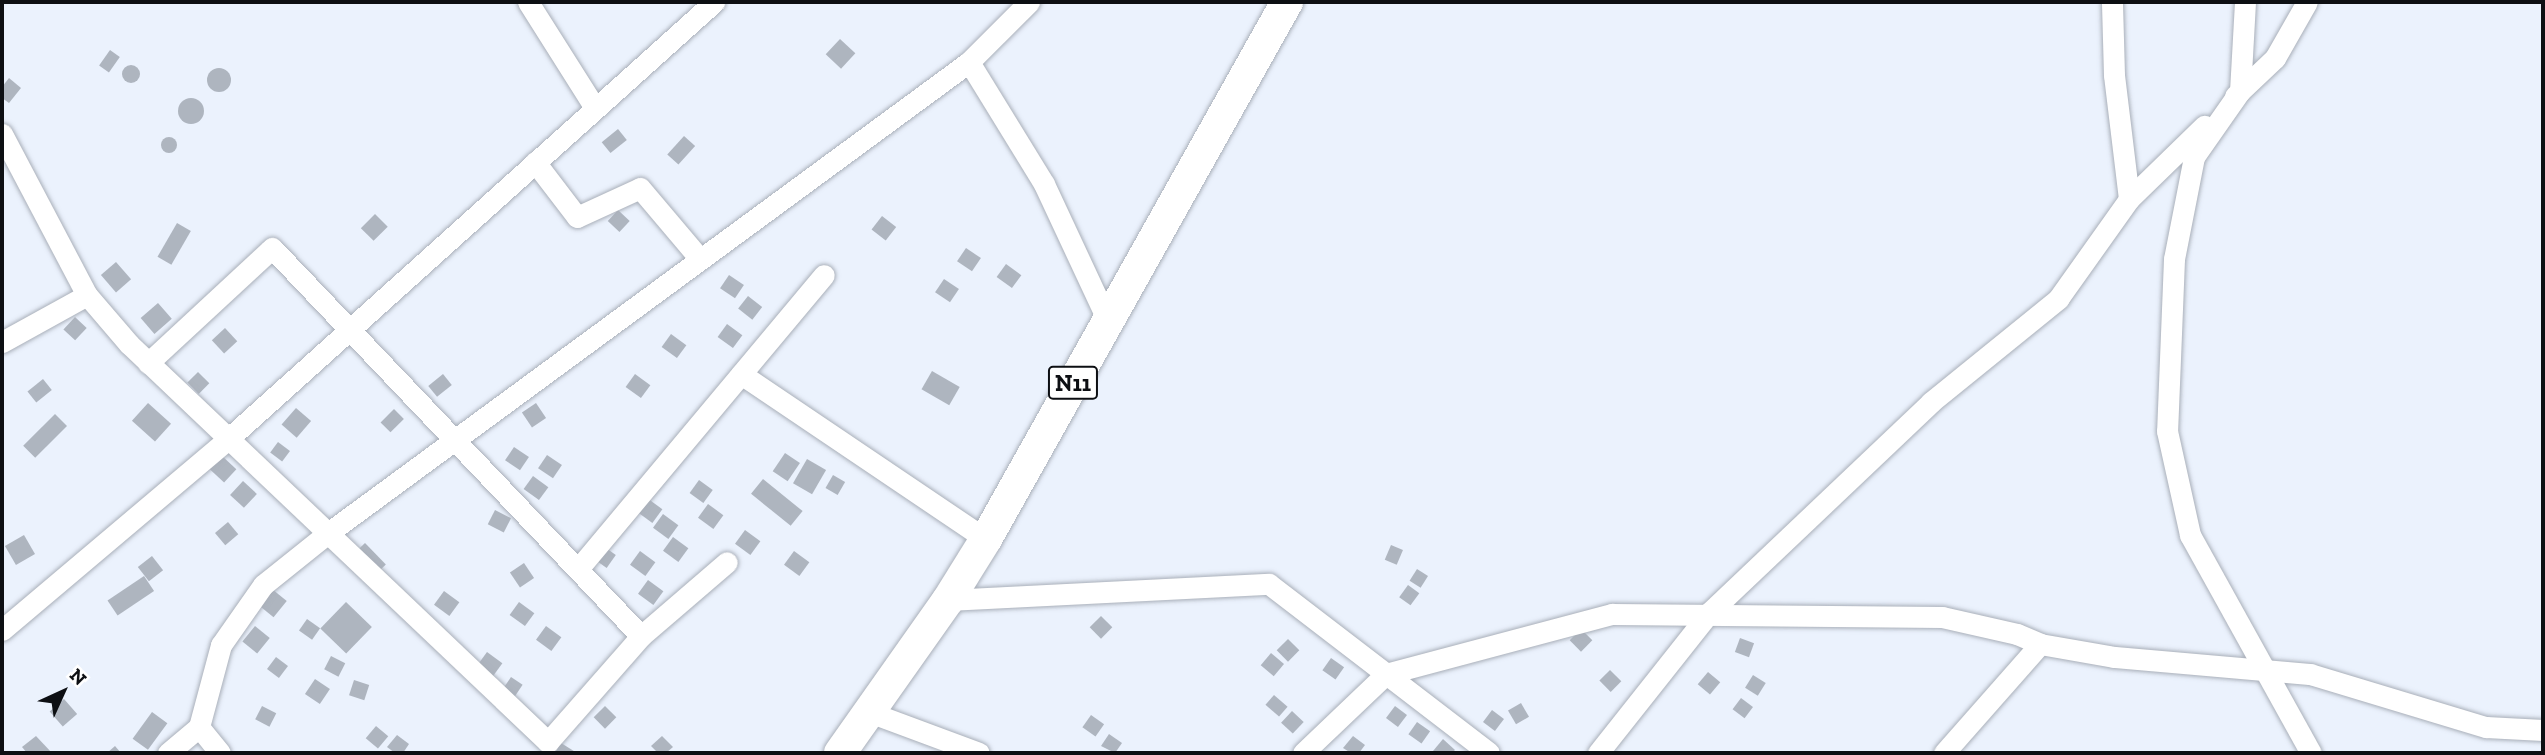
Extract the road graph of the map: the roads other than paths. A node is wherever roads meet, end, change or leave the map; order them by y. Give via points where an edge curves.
1 (527, 2) edge
2 (713, 2) edge
3 (1029, 2) edge
4 (1287, 2) edge
5 (2112, 2) edge
6 (2245, 2) edge
7 (2307, 2) edge
8 (969, 62) junction
9 (2240, 91) junction
10 (595, 108) junction
11 (2, 134) edge
12 (535, 162) junction
13 (2129, 199) junction
14 (700, 260) junction
15 (824, 275) dead end
16 (87, 295) junction
17 (1108, 321) junction
18 (349, 329) junction
19 (2, 342) edge
20 (148, 363) junction
21 (741, 374) junction
22 (228, 439) junction
23 (455, 440) junction
24 (328, 533) junction
25 (986, 539) junction
26 (727, 562) dead end
27 (578, 569) junction
28 (948, 600) junction
29 (1709, 613) junction
30 (2, 630) edge
31 (641, 636) junction
32 (2040, 644) junction
33 (2266, 670) junction
34 (1386, 674) junction
35 (870, 712) junction
36 (199, 727) junction
37 (2543, 730) edge
38 (168, 753) edge
39 (220, 753) edge
40 (840, 753) edge
41 (979, 753) edge
42 (1303, 753) edge
43 (1489, 753) edge
44 (1598, 753) edge
45 (1944, 753) edge
46 (2311, 753) edge

1 - 10 street
2 - 10 street
3 - 8 street
4 - 17 main road, N11
5 - 13 street
6 - 9 street
7 - 9 street via 2275,58
8 - 14 street
8 - 17 street via 1044,184
9 - 13 street
9 - 33 street via 2194,157 2174,259 2167,431 2190,535
10 - 12 street
11 - 16 street
12 - 14 street via 577,216 640,188
12 - 18 street
13 - 29 street via 2058,299 1931,402
14 - 23 street
15 - 21 street
16 - 19 street
16 - 20 street
17 - 25 main road, N11
18 - 20 street via 272,248
18 - 22 street
18 - 23 street
20 - 22 street
21 - 25 street
21 - 27 street
22 - 24 street
22 - 30 street
23 - 24 street
23 - 27 street
24 - 31 street via 548,742
24 - 36 street via 263,585 221,645
25 - 28 main road, N11
26 - 31 street
27 - 31 street
28 - 34 street via 1269,584
28 - 35 main road, N11
29 - 32 street via 1942,617 2017,634
29 - 34 street via 1612,614
29 - 44 street
32 - 33 street via 2114,657
32 - 45 street
33 - 37 street via 2310,674 2486,727
33 - 46 street
34 - 42 street
34 - 43 street
35 - 40 main road, N11
35 - 41 street
36 - 38 street
36 - 39 street

